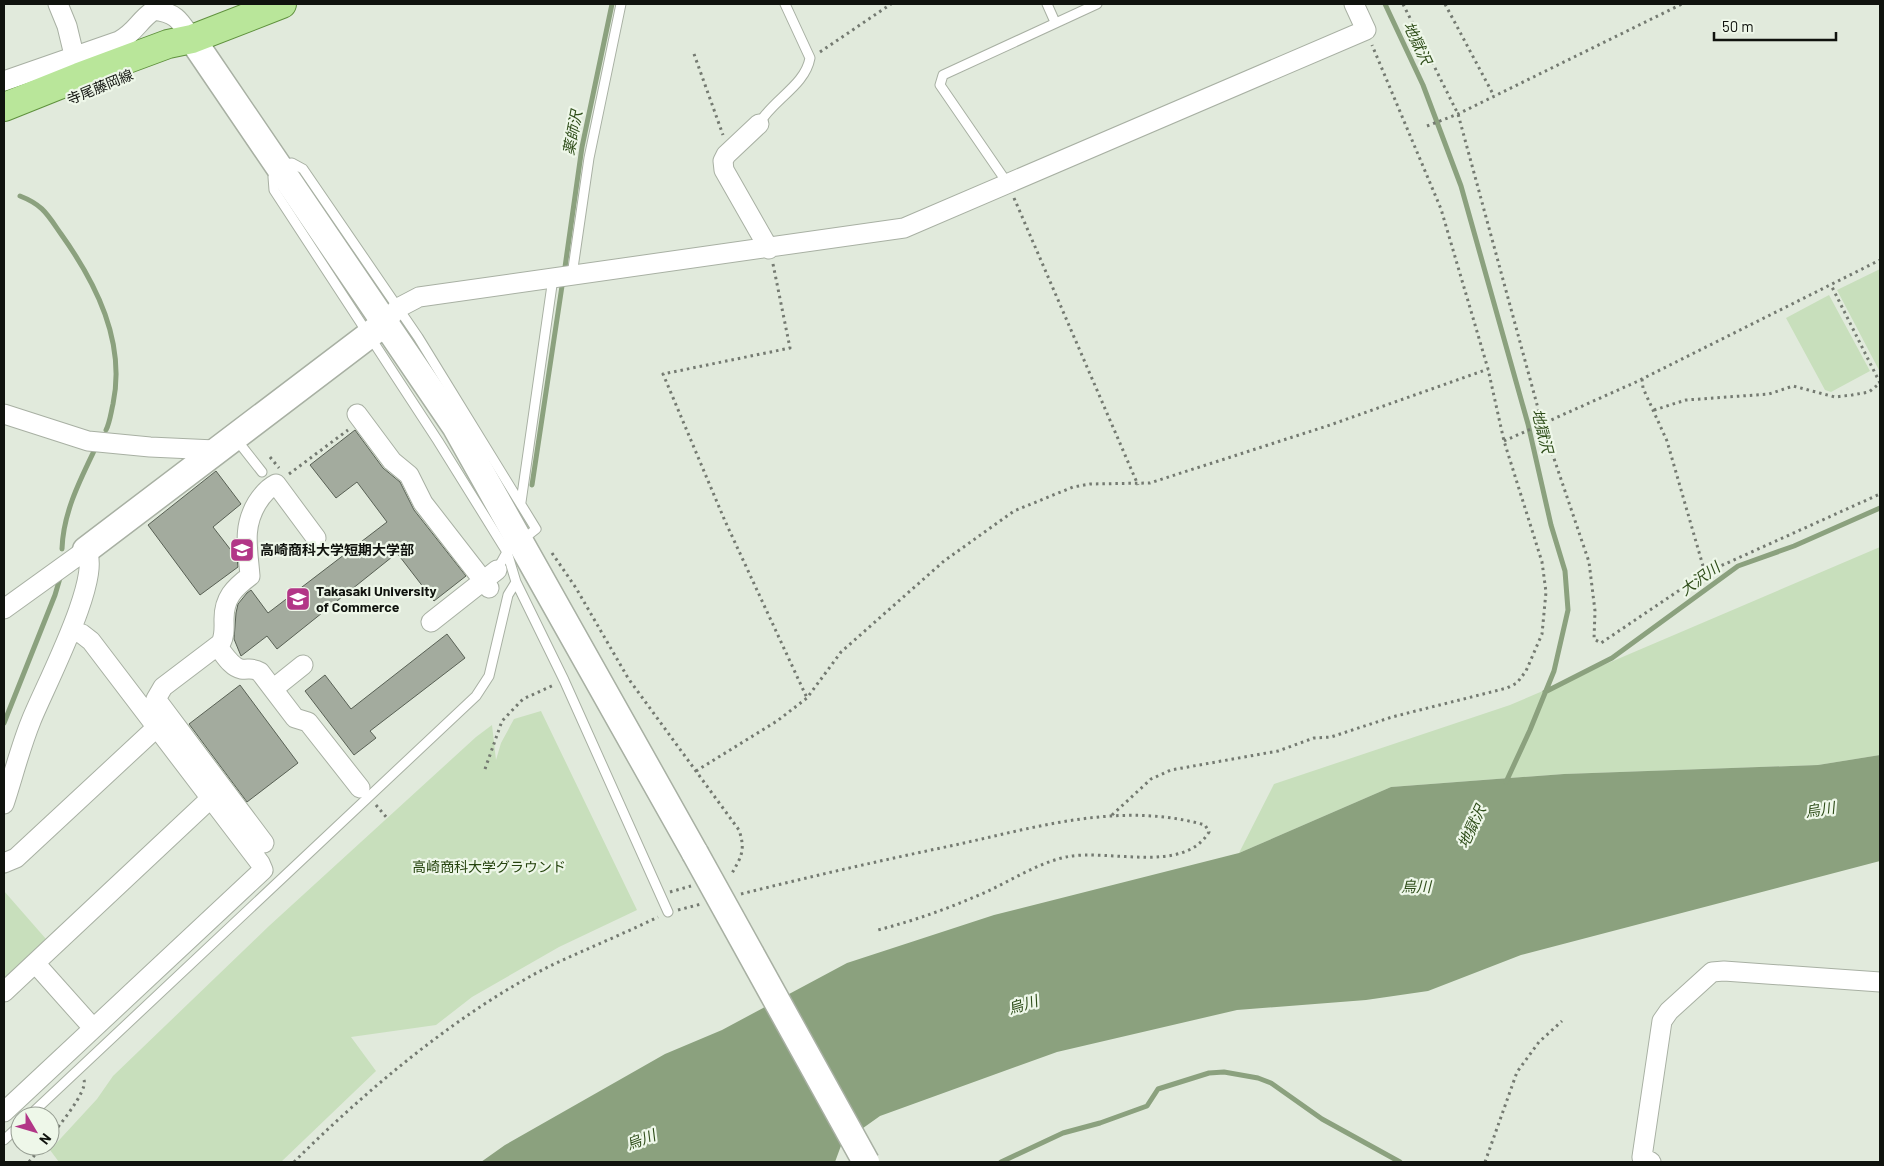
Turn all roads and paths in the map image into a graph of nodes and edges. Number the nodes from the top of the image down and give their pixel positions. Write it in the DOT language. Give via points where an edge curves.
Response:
graph roads {
  1 [pos="58,4"];
  2 [pos="282,4"];
  3 [pos="621,4"];
  4 [pos="785,4"];
  5 [pos="891,4"];
  6 [pos="1047,4"];
  7 [pos="1097,4"];
  8 [pos="1354,4"];
  9 [pos="1403,4"];
  10 [pos="1445,4"];
  11 [pos="1682,4"];
  12 [pos="252,9"];
  13 [pos="1055,22"];
  14 [pos="1366,30"];
  15 [pos="192,38"];
  16 [pos="694,54"];
  17 [pos="74,55"];
  18 [pos="810,58"];
  19 [pos="4,81"];
  20 [pos="1494,96"];
  21 [pos="4,106"];
  22 [pos="1458,114"];
  23 [pos="759,124"];
  24 [pos="4,126"];
  25 [pos="1427,126"];
  26 [pos="730,152"];
  27 [pos="1008,185"];
  28 [pos="769,249"];
  29 [pos="1880,260"];
  30 [pos="572,276"];
  31 [pos="553,278"];
  32 [pos="1830,285"];
  33 [pos="384,322"];
  34 [pos="1488,369"];
  35 [pos="1642,379"];
  36 [pos="1654,410"];
  37 [pos="4,414"];
  38 [pos="359,417"];
  39 [pos="1540,424"];
  40 [pos="1504,441"];
  41 [pos="224,443"];
  42 [pos="269,478"];
  43 [pos="1138,484"];
  44 [pos="1880,494"];
  45 [pos="521,502"];
  46 [pos="316,538"];
  47 [pos="521,541"];
  48 [pos="86,550"];
  49 [pos="1705,573"];
  50 [pos="490,579"];
  51 [pos="516,582"];
  52 [pos="4,609"];
  53 [pos="431,622"];
  54 [pos="71,630"];
  55 [pos="218,647"];
  56 [pos="304,666"];
  57 [pos="564,680"];
  58 [pos="273,689"];
  59 [pos="807,698"];
  60 [pos="156,728"];
  61 [pos="484,769"];
  62 [pos="696,771"];
  63 [pos="360,788"];
  64 [pos="211,798"];
  65 [pos="4,804"];
  66 [pos="1111,815"];
  67 [pos="264,843"];
  68 [pos="4,863"];
  69 [pos="722,878"];
  70 [pos="695,885"];
  71 [pos="660,894"];
  72 [pos="733,896"];
  73 [pos="705,903"];
  74 [pos="668,912"];
  75 [pos="878,930"];
  76 [pos="34,963"];
  77 [pos="1880,982"];
  78 [pos="4,992"];
  79 [pos="1562,1021"];
  80 [pos="93,1028"];
  81 [pos="81,1067"];
  82 [pos="40,1106"];
  83 [pos="4,1112"];
  84 [pos="60,1123"];
  85 [pos="294,1162"];
  86 [pos="866,1162"];
  87 [pos="1485,1162"];
  88 [pos="1651,1162"];
  1 -- 17 [label="street"];
  2 -- 12 [label="main road, 寺尾藤岡線"];
  3 -- 30 [label="lane" via="590,158"];
  4 -- 18 [label="lane"];
  5 -- 18 [label="path"];
  6 -- 13 [label="lane"];
  7 -- 13 [label="lane"];
  8 -- 14 [label="street"];
  9 -- 22 [label="path"];
  10 -- 20 [label="path"];
  11 -- 20 [label="path"];
  12 -- 15 [label="main road, 寺尾藤岡線"];
  13 -- 27 [label="lane" via="943,75 940,85"];
  14 -- 27 [label="street"];
  14 -- 34 [label="path" via="1441,209"];
  15 -- 17 [label="street" via="179,19 169,12 154,10 144,17 133,34"];
  15 -- 21 [label="main road, 寺尾藤岡線" via="168,44"];
  15 -- 24 [label="main road, 寺尾藤岡線" via="148,68"];
  15 -- 33 [label="street"];
  16 -- 26 [label="path"];
  17 -- 19 [label="street"];
  18 -- 23 [label="lane" via="801,78"];
  20 -- 22 [label="path"];
  22 -- 25 [label="path"];
  22 -- 39 [label="path"];
  23 -- 26 [label="street"];
  26 -- 28 [label="street" via="723,161 724,170"];
  27 -- 28 [label="street" via="904,228"];
  27 -- 43 [label="path"];
  28 -- 30 [label="street"];
  28 -- 59 [label="path" via="790,348 662,374"];
  29 -- 32 [label="path"];
  30 -- 31 [label="street"];
  31 -- 33 [label="street" via="419,297"];
  31 -- 45 [label="lane"];
  32 -- 35 [label="path"];
  32 -- 36 [label="path" via="1880,382 1869,392 1835,397 1793,386 1770,394 1686,400"];
  33 -- 41 [label="street"];
  33 -- 45 [label="lane" via="418,337"];
  33 -- 47 [label="street" via="455,426"];
  34 -- 40 [label="path"];
  34 -- 43 [label="path" via="1330,425 1150,483"];
  35 -- 36 [label="path"];
  35 -- 39 [label="path"];
  36 -- 49 [label="path" via="1667,441"];
  37 -- 41 [label="street" via="88,441 150,448"];
  38 -- 42 [label="path"];
  38 -- 50 [label="street" via="392,461 409,475 423,503"];
  39 -- 40 [label="path"];
  39 -- 49 [label="path" via="1589,562 1596,611 1594,639 1597,642 1601,643"];
  40 -- 66 [label="path" via="1542,562 1546,592 1542,634 1526,671 1517,683 1331,737 1171,770 1152,779"];
  41 -- 42 [label="lane"];
  41 -- 48 [label="street"];
  42 -- 46 [label="street"];
  42 -- 55 [label="street" via="249,522 246,543 250,576 233,590 227,600 224,636"];
  43 -- 59 [label="path" via="1073,487 1014,511 944,561 840,652"];
  44 -- 49 [label="path"];
  45 -- 47 [label="lane"];
  47 -- 50 [label="lane"];
  47 -- 51 [label="lane"];
  47 -- 62 [label="path" via="576,588 628,678"];
  47 -- 86 [label="street, bridge"];
  48 -- 52 [label="street"];
  48 -- 54 [label="street" via="90,556 90,570"];
  50 -- 53 [label="street"];
  51 -- 57 [label="lane"];
  51 -- 81 [label="lane" via="508,595 489,676 476,696"];
  54 -- 60 [label="street" via="91,641"];
  54 -- 65 [label="street" via="31,722"];
  55 -- 58 [label="street" via="238,669 253,668 260,672"];
  55 -- 67 [label="street" via="163,687 156,699"];
  56 -- 58 [label="street"];
  57 -- 61 [label="path" via="523,699 502,721"];
  57 -- 71 [label="lane"];
  58 -- 63 [label="street" via="295,718 308,722"];
  59 -- 62 [label="path" via="777,721"];
  60 -- 64 [label="street"];
  60 -- 68 [label="street" via="16,858"];
  62 -- 69 [label="path" via="739,830 744,845 731,875"];
  64 -- 76 [label="street"];
  64 -- 80 [label="street" via="263,870"];
  66 -- 72 [label="path" via="1043,825"];
  66 -- 75 [label="path" via="1179,819 1205,824 1209,832 1202,843 1189,852 1170,856 1098,854 1066,857 948,909"];
  70 -- 71 [label="path"];
  71 -- 74 [label="lane"];
  73 -- 74 [label="path"];
  74 -- 85 [label="path" via="551,966 506,992 418,1054 351,1109"];
  76 -- 78 [label="street"];
  76 -- 80 [label="street"];
  77 -- 88 [label="street" via="1712,972 1662,1021 1642,1156"];
  79 -- 87 [label="path" via="1539,1042 1517,1072"];
  80 -- 83 [label="street"];
  81 -- 82 [label="lane"];
  81 -- 84 [label="path" via="86,1084"];
}
